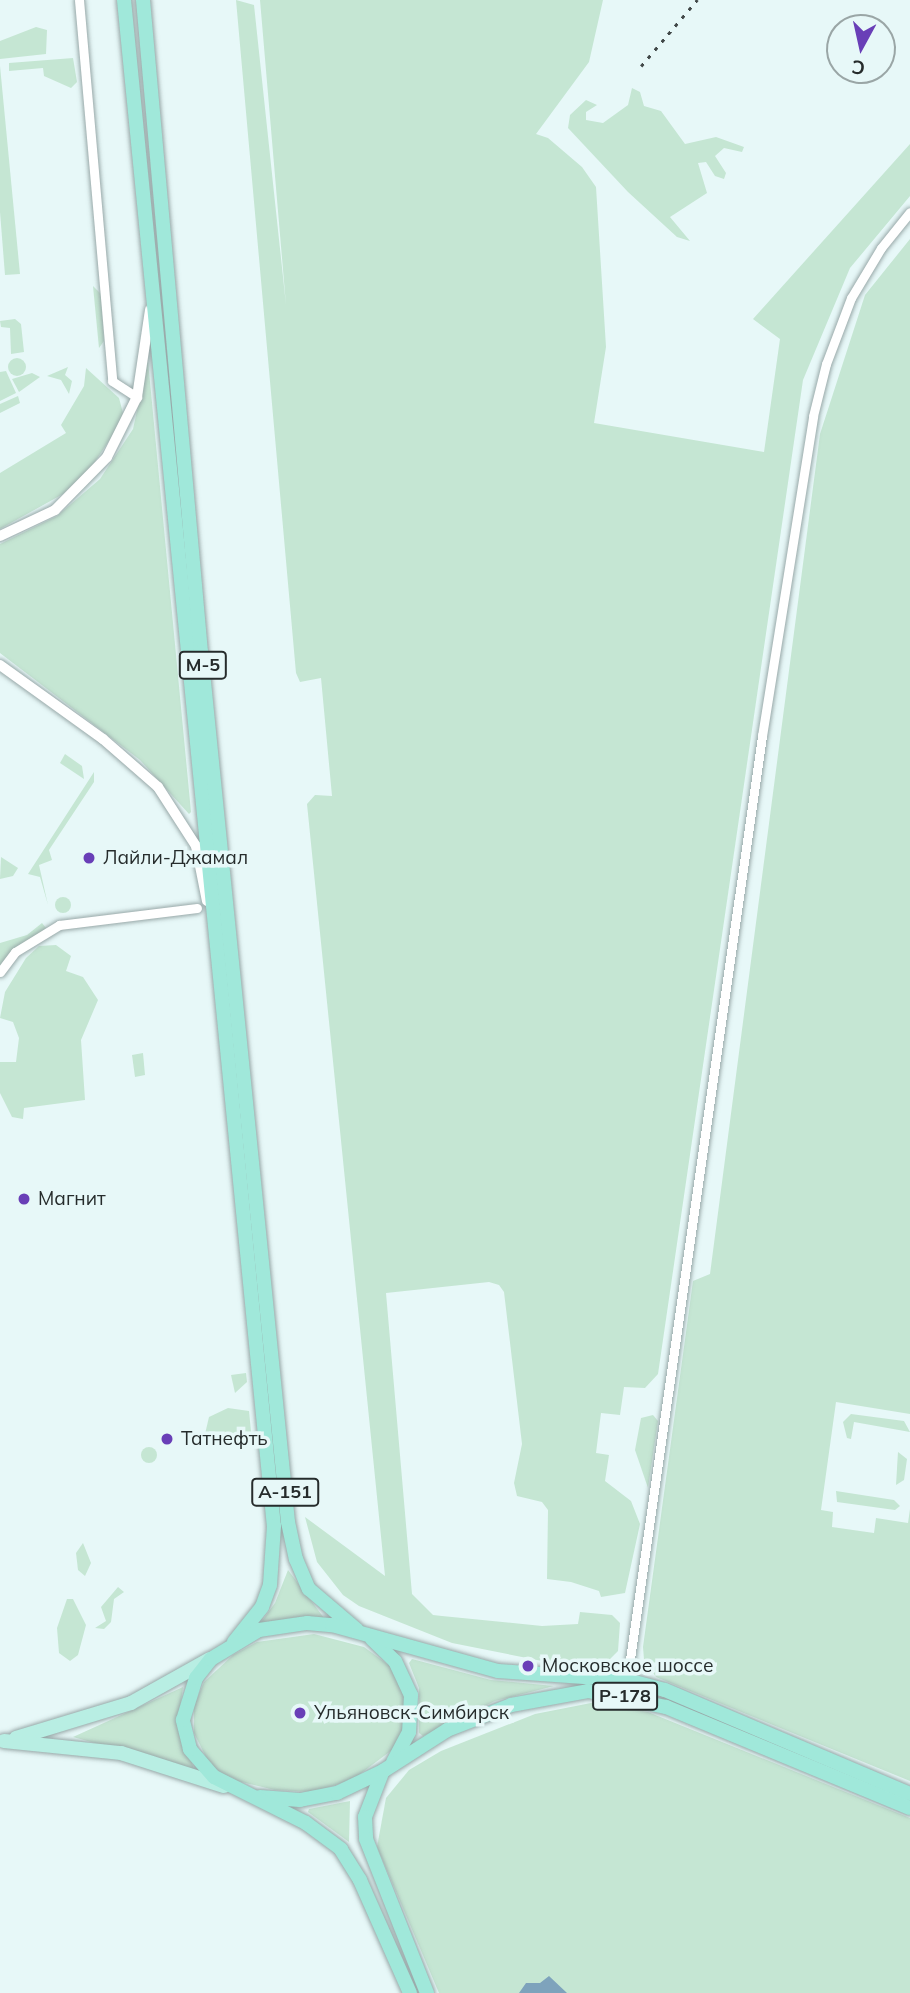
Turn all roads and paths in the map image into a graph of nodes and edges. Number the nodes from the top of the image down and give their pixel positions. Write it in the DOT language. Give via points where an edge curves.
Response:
graph roads {
  1 [pos="79,0"];
  2 [pos="124,0"];
  3 [pos="143,0"];
  4 [pos="910,212"];
  5 [pos="152,293"];
  6 [pos="136,397"];
  7 [pos="0,536"];
  8 [pos="0,665"];
  9 [pos="197,908"];
  10 [pos="0,972"];
  11 [pos="222,980"];
  12 [pos="251,1211"];
  13 [pos="269,1329"];
  14 [pos="269,1460"];
  15 [pos="361,1632"];
  16 [pos="234,1642"];
  17 [pos="211,1659"];
  18 [pos="627,1680"];
  19 [pos="2,1741"];
  20 [pos="386,1769"];
  21 [pos="237,1791"];
  22 [pos="910,1794"];
  23 [pos="910,1808"];
  24 [pos="410,1993"];
  25 [pos="427,1993"];
  1 -- 6 [label="street" via="112,381"];
  2 -- 5 [label="highway, М-5"];
  3 -- 12 [label="highway, М-5"];
  4 -- 18 [label="street" via="881,248 851,298 826,364 813,416 758,763"];
  5 -- 6 [label="street"];
  5 -- 11 [label="highway, М-5"];
  6 -- 7 [label="street" via="121,435 91,478 55,510"];
  8 -- 11 [label="street" via="103,738 172,804 196,846"];
  9 -- 10 [label="street" via="59,925 15,952"];
  11 -- 12 [label="highway, М-5"];
  12 -- 13 [label="highway, М-5"];
  12 -- 14 [label="highway, М-5"];
  13 -- 15 [label="highway, А-151" via="296,1559 317,1598"];
  14 -- 16 [label="highway, А-151" via="274,1565 262,1607"];
  15 -- 16 [label="highway, Р-178" via="285,1624"];
  15 -- 18 [label="highway, Р-178" via="498,1671"];
  15 -- 20 [label="highway, А-151" via="395,1661 411,1695 409,1732"];
  16 -- 17 [label="highway, Р-178"];
  17 -- 19 [label="main road" via="131,1703"];
  17 -- 21 [label="highway" via="188,1693 185,1733 200,1764"];
  18 -- 22 [label="highway, Р-178" via="665,1690"];
  19 -- 21 [label="main road" via="121,1753"];
  20 -- 21 [label="highway, Р-178" via="358,1786 316,1798 282,1800"];
  20 -- 23 [label="highway, Р-178" via="447,1730 511,1705 588,1691 666,1707"];
  20 -- 25 [label="highway, А-151" via="368,1805 366,1839"];
  21 -- 24 [label="highway" via="306,1823 341,1849 360,1880"];
}
